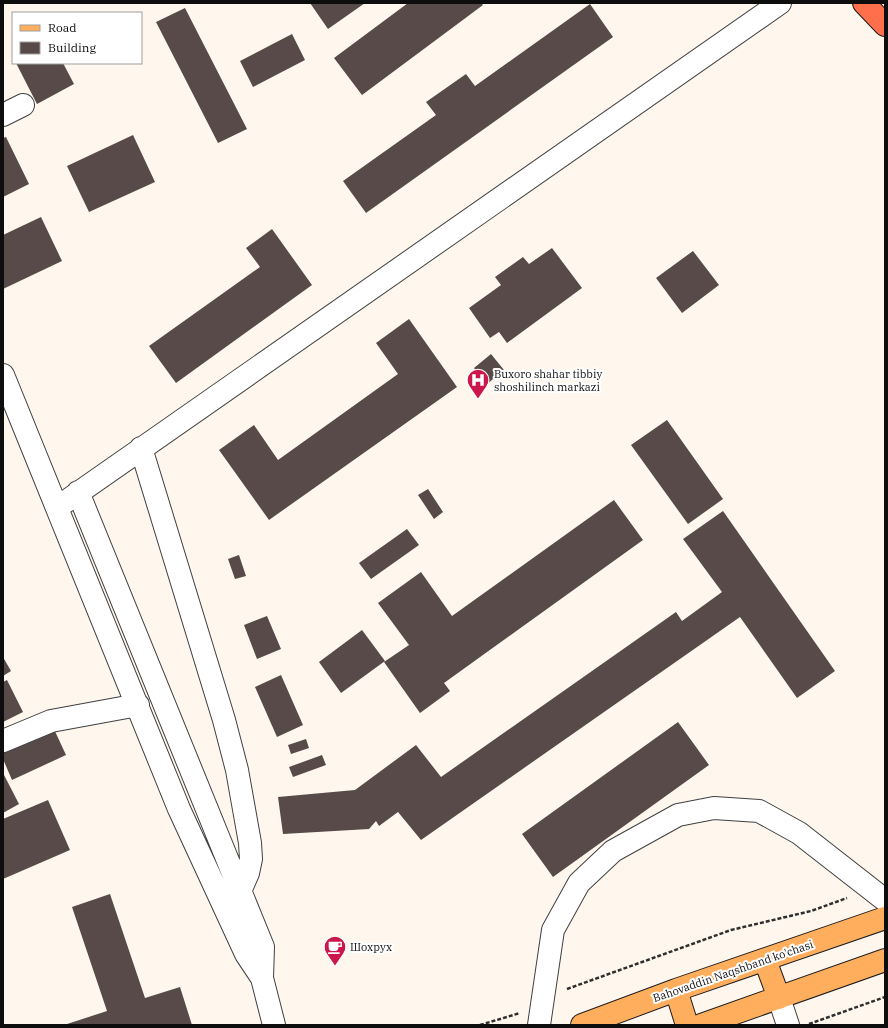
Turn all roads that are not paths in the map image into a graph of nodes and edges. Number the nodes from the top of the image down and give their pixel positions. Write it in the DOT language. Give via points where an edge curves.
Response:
graph roads {
  1 [pos="780,3"];
  2 [pos="864,3"];
  3 [pos="885,25"];
  4 [pos="23,105"];
  5 [pos="3,115"];
  6 [pos="3,375"];
  7 [pos="141,448"];
  8 [pos="78,492"];
  9 [pos="58,507"];
  10 [pos="138,705"];
  11 [pos="3,741"];
  12 [pos="241,889"];
  13 [pos="878,895"];
  14 [pos="885,918"];
  15 [pos="765,960"];
  16 [pos="885,960"];
  17 [pos="262,978"];
  18 [pos="676,990"];
  19 [pos="779,998"];
  20 [pos="540,1016"];
  21 [pos="274,1025"];
  22 [pos="582,1025"];
  23 [pos="687,1025"];
  24 [pos="701,1025"];
  25 [pos="788,1025"];
  1 -- 7 [label="street"];
  2 -- 3 [label="highway"];
  4 -- 5 [label="street"];
  6 -- 9 [label="street"];
  7 -- 8 [label="street"];
  7 -- 12 [label="street" via="237,770 251,848 248,873"];
  8 -- 9 [label="street"];
  8 -- 12 [label="street"];
  9 -- 10 [label="street"];
  10 -- 11 [label="street" via="51,721"];
  10 -- 17 [label="street" via="179,809 246,954"];
  12 -- 17 [label="street" via="264,947"];
  13 -- 20 [label="street" via="799,833 759,811 714,808 678,815 613,851 579,883 553,930"];
  14 -- 15 [label="main road, Bahovaddin Naqshband ko'chasi"];
  15 -- 18 [label="main road, Bahovaddin Naqshband ko'chasi"];
  15 -- 19 [label="main road"];
  16 -- 19 [label="main road"];
  17 -- 21 [label="street"];
  18 -- 22 [label="main road, Bahovaddin Naqshband ko'chasi"];
  18 -- 23 [label="main road"];
  19 -- 24 [label="main road"];
  19 -- 25 [label="street"];
}
